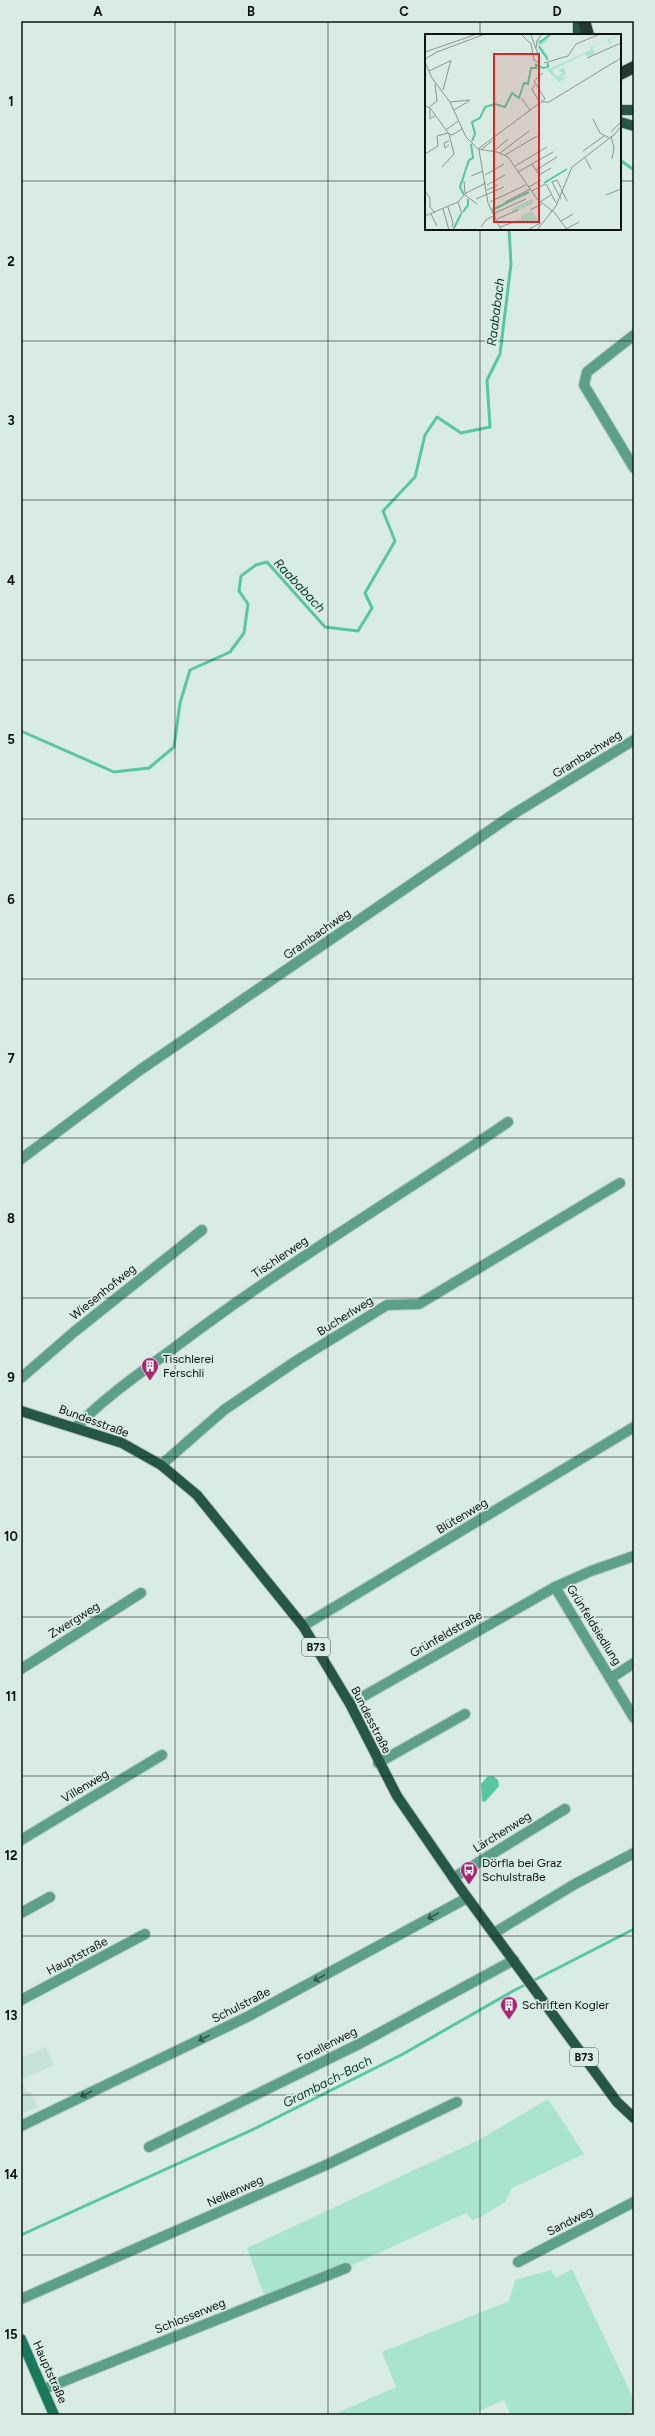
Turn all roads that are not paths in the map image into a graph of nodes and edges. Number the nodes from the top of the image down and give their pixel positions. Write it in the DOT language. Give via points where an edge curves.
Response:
graph roads {
  1 [pos="578,21"];
  2 [pos="584,21"];
  3 [pos="578,34"];
  4 [pos="588,34"];
  5 [pos="634,67"];
  6 [pos="621,74"];
  7 [pos="621,110"];
  8 [pos="634,110"];
  9 [pos="621,122"];
  10 [pos="634,126"];
  11 [pos="634,335"];
  12 [pos="634,468"];
  13 [pos="634,740"];
  14 [pos="508,1122"];
  15 [pos="21,1159"];
  16 [pos="620,1183"];
  17 [pos="202,1230"];
  18 [pos="21,1378"];
  19 [pos="21,1411"];
  20 [pos="76,1427"];
  21 [pos="634,1427"];
  22 [pos="161,1465"];
  23 [pos="634,1556"];
  24 [pos="555,1587"];
  25 [pos="140,1593"];
  26 [pos="303,1626"];
  27 [pos="634,1663"];
  28 [pos="21,1669"];
  29 [pos="611,1678"];
  30 [pos="350,1704"];
  31 [pos="465,1714"];
  32 [pos="634,1718"];
  33 [pos="162,1755"];
  34 [pos="378,1764"];
  35 [pos="565,1809"];
  36 [pos="21,1840"];
  37 [pos="634,1853"];
  38 [pos="454,1878"];
  39 [pos="50,1897"];
  40 [pos="467,1898"];
  41 [pos="21,1913"];
  42 [pos="494,1933"];
  43 [pos="146,1934"];
  44 [pos="514,1960"];
  45 [pos="21,2000"];
  46 [pos="457,2102"];
  47 [pos="634,2118"];
  48 [pos="21,2126"];
  49 [pos="149,2147"];
  50 [pos="634,2202"];
  51 [pos="518,2262"];
  52 [pos="346,2268"];
  53 [pos="21,2299"];
  54 [pos="21,2339"];
  55 [pos="44,2389"];
  56 [pos="54,2415"];
  1 -- 3 [label="main road"];
  2 -- 4 [label="highway"];
  5 -- 6 [label="highway"];
  7 -- 8 [label="main road"];
  9 -- 10 [label="main road"];
  11 -- 12 [label="street" via="587,372 584,385"];
  13 -- 15 [label="street, Grambachweg" via="515,813 140,1070"];
  14 -- 20 [label="street, Tischlerweg" via="217,1316 147,1368"];
  16 -- 22 [label="street, Bucherlweg" via="418,1304 387,1305 296,1361 224,1410"];
  17 -- 18 [label="street, Wiesenhofweg" via="74,1332"];
  19 -- 20 [label="main road, Bundesstraße / B73"];
  20 -- 22 [label="main road, Bundesstraße / B73" via="122,1443"];
  21 -- 26 [label="street, Blütenweg"];
  22 -- 26 [label="main road, Bundesstraße / B73" via="197,1495"];
  23 -- 24 [label="street, Grünfeldstraße"];
  24 -- 29 [label="street, Grünfeldsiedlung"];
  24 -- 30 [label="street, Grünfeldstraße"];
  25 -- 28 [label="street, Zwergweg"];
  26 -- 30 [label="main road, Bundesstraße / B73"];
  27 -- 29 [label="street, Grünfeldsiedlung"];
  29 -- 32 [label="street, Grünfeldsiedlung"];
  30 -- 34 [label="main road, Bundesstraße / B73"];
  31 -- 34 [label="street"];
  33 -- 36 [label="street, Villenweg"];
  34 -- 38 [label="main road, Bundesstraße / B73"];
  35 -- 38 [label="street, Lärchenweg"];
  37 -- 42 [label="street" via="575,1884"];
  38 -- 40 [label="main road, Bundesstraße / B73"];
  39 -- 41 [label="street"];
  40 -- 42 [label="main road, Bundesstraße / B73"];
  40 -- 48 [label="street, Schulstraße, one-way" via="249,2016"];
  42 -- 44 [label="main road, Bundesstraße / B73"];
  43 -- 45 [label="street, Hauptstraße"];
  44 -- 47 [label="main road, Bundesstraße / B73" via="617,2102"];
  44 -- 49 [label="street, Forellenweg" via="348,2049"];
  46 -- 53 [label="street, Nelkenweg" via="326,2165"];
  50 -- 51 [label="street, Sandweg"];
  52 -- 55 [label="street, Schlosserweg"];
  54 -- 55 [label="main road, Hauptstraße"];
  55 -- 56 [label="main road, Hauptstraße"];
}
